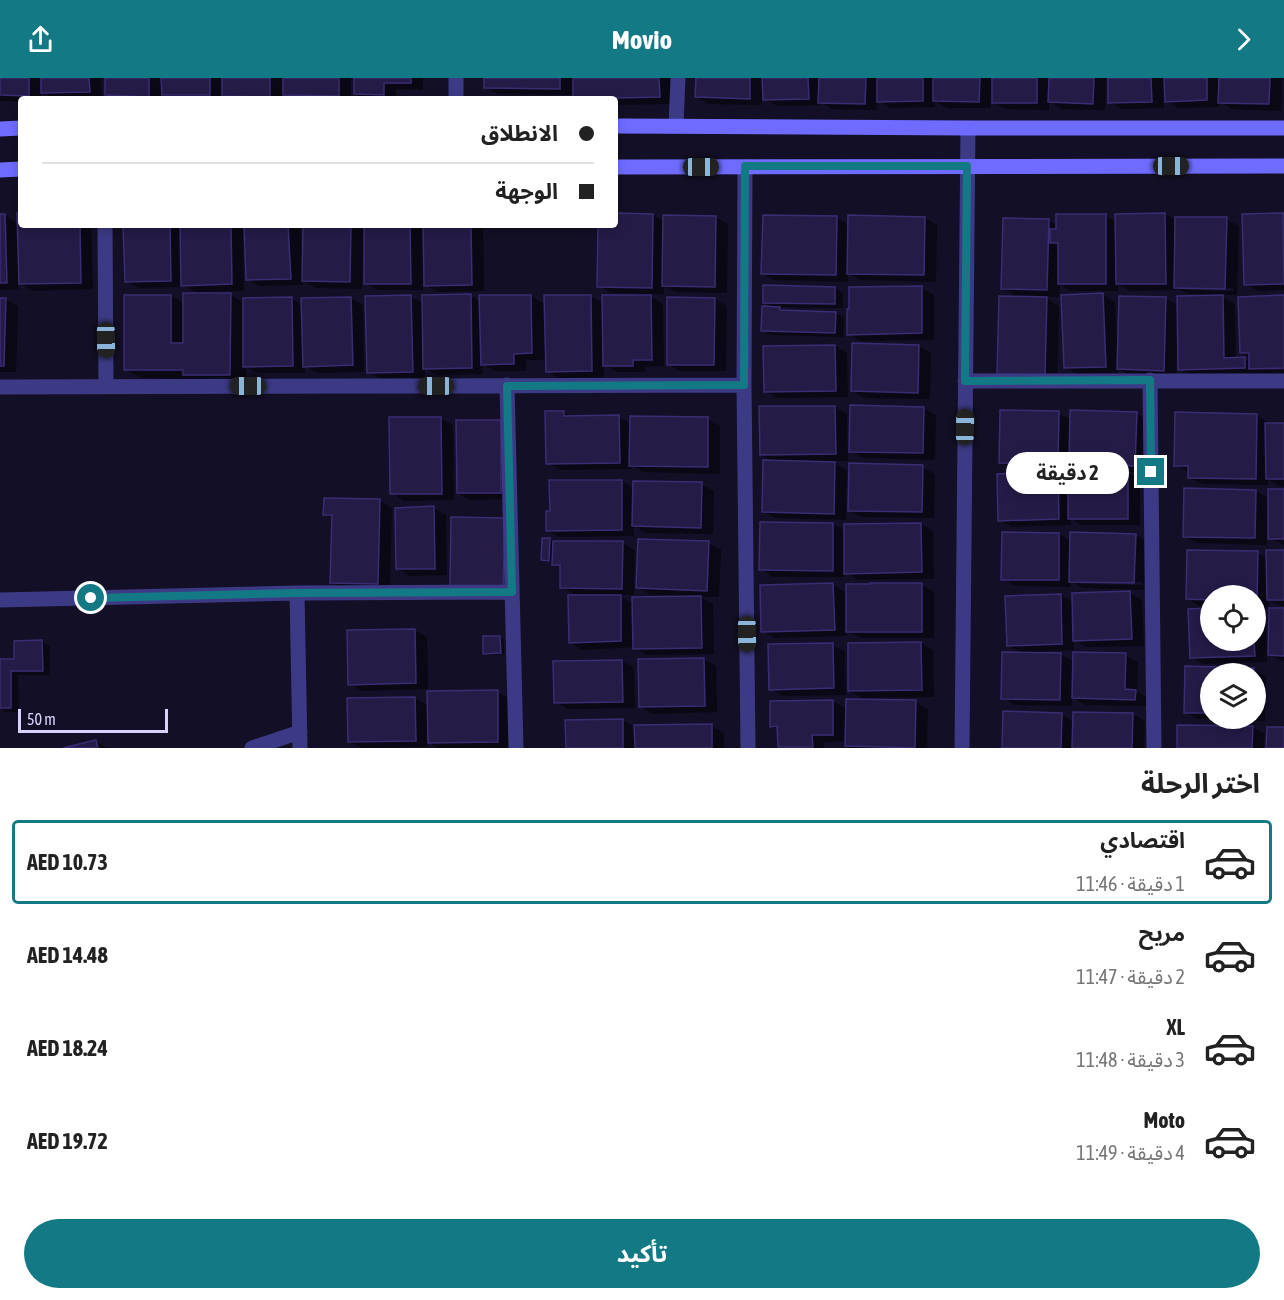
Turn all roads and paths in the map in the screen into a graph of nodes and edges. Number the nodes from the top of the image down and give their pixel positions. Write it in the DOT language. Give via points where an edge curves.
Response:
graph roads {
  1 [pos="456,78"];
  2 [pos="678,78"];
  3 [pos="456,96"];
  4 [pos="618,126"];
  5 [pos="676,126"];
  6 [pos="18,128"];
  7 [pos="968,128"];
  8 [pos="1284,128"];
  9 [pos="0,129"];
  10 [pos="745,166"];
  11 [pos="967,166"];
  12 [pos="1284,166"];
  13 [pos="618,167"];
  14 [pos="0,170"];
  15 [pos="18,170"];
  16 [pos="105,228"];
  17 [pos="1150,380"];
  18 [pos="965,381"];
  19 [pos="1284,381"];
  20 [pos="744,385"];
  21 [pos="106,386"];
  22 [pos="507,386"];
  23 [pos="0,387"];
  24 [pos="512,592"];
  25 [pos="297,593"];
  26 [pos="0,600"];
  27 [pos="300,732"];
  28 [pos="252,748"];
  29 [pos="300,748"];
  30 [pos="516,748"];
  31 [pos="748,748"];
  32 [pos="962,748"];
  33 [pos="1154,748"];
  1 -- 3 [label="street"];
  2 -- 5 [label="street"];
  4 -- 5 [label="street"];
  5 -- 7 [label="street"];
  6 -- 9 [label="street"];
  7 -- 8 [label="street"];
  7 -- 11 [label="street"];
  10 -- 11 [label="street"];
  10 -- 13 [label="street"];
  10 -- 20 [label="street"];
  11 -- 12 [label="street"];
  11 -- 18 [label="street"];
  14 -- 15 [label="street"];
  16 -- 21 [label="street"];
  17 -- 18 [label="street"];
  17 -- 19 [label="street"];
  17 -- 33 [label="street"];
  18 -- 32 [label="street"];
  20 -- 22 [label="street"];
  20 -- 31 [label="street"];
  21 -- 22 [label="street"];
  21 -- 23 [label="street"];
  22 -- 24 [label="street"];
  24 -- 25 [label="street"];
  24 -- 30 [label="street"];
  25 -- 26 [label="street"];
  25 -- 27 [label="street"];
  27 -- 28 [label="street"];
  27 -- 29 [label="street"];
}
